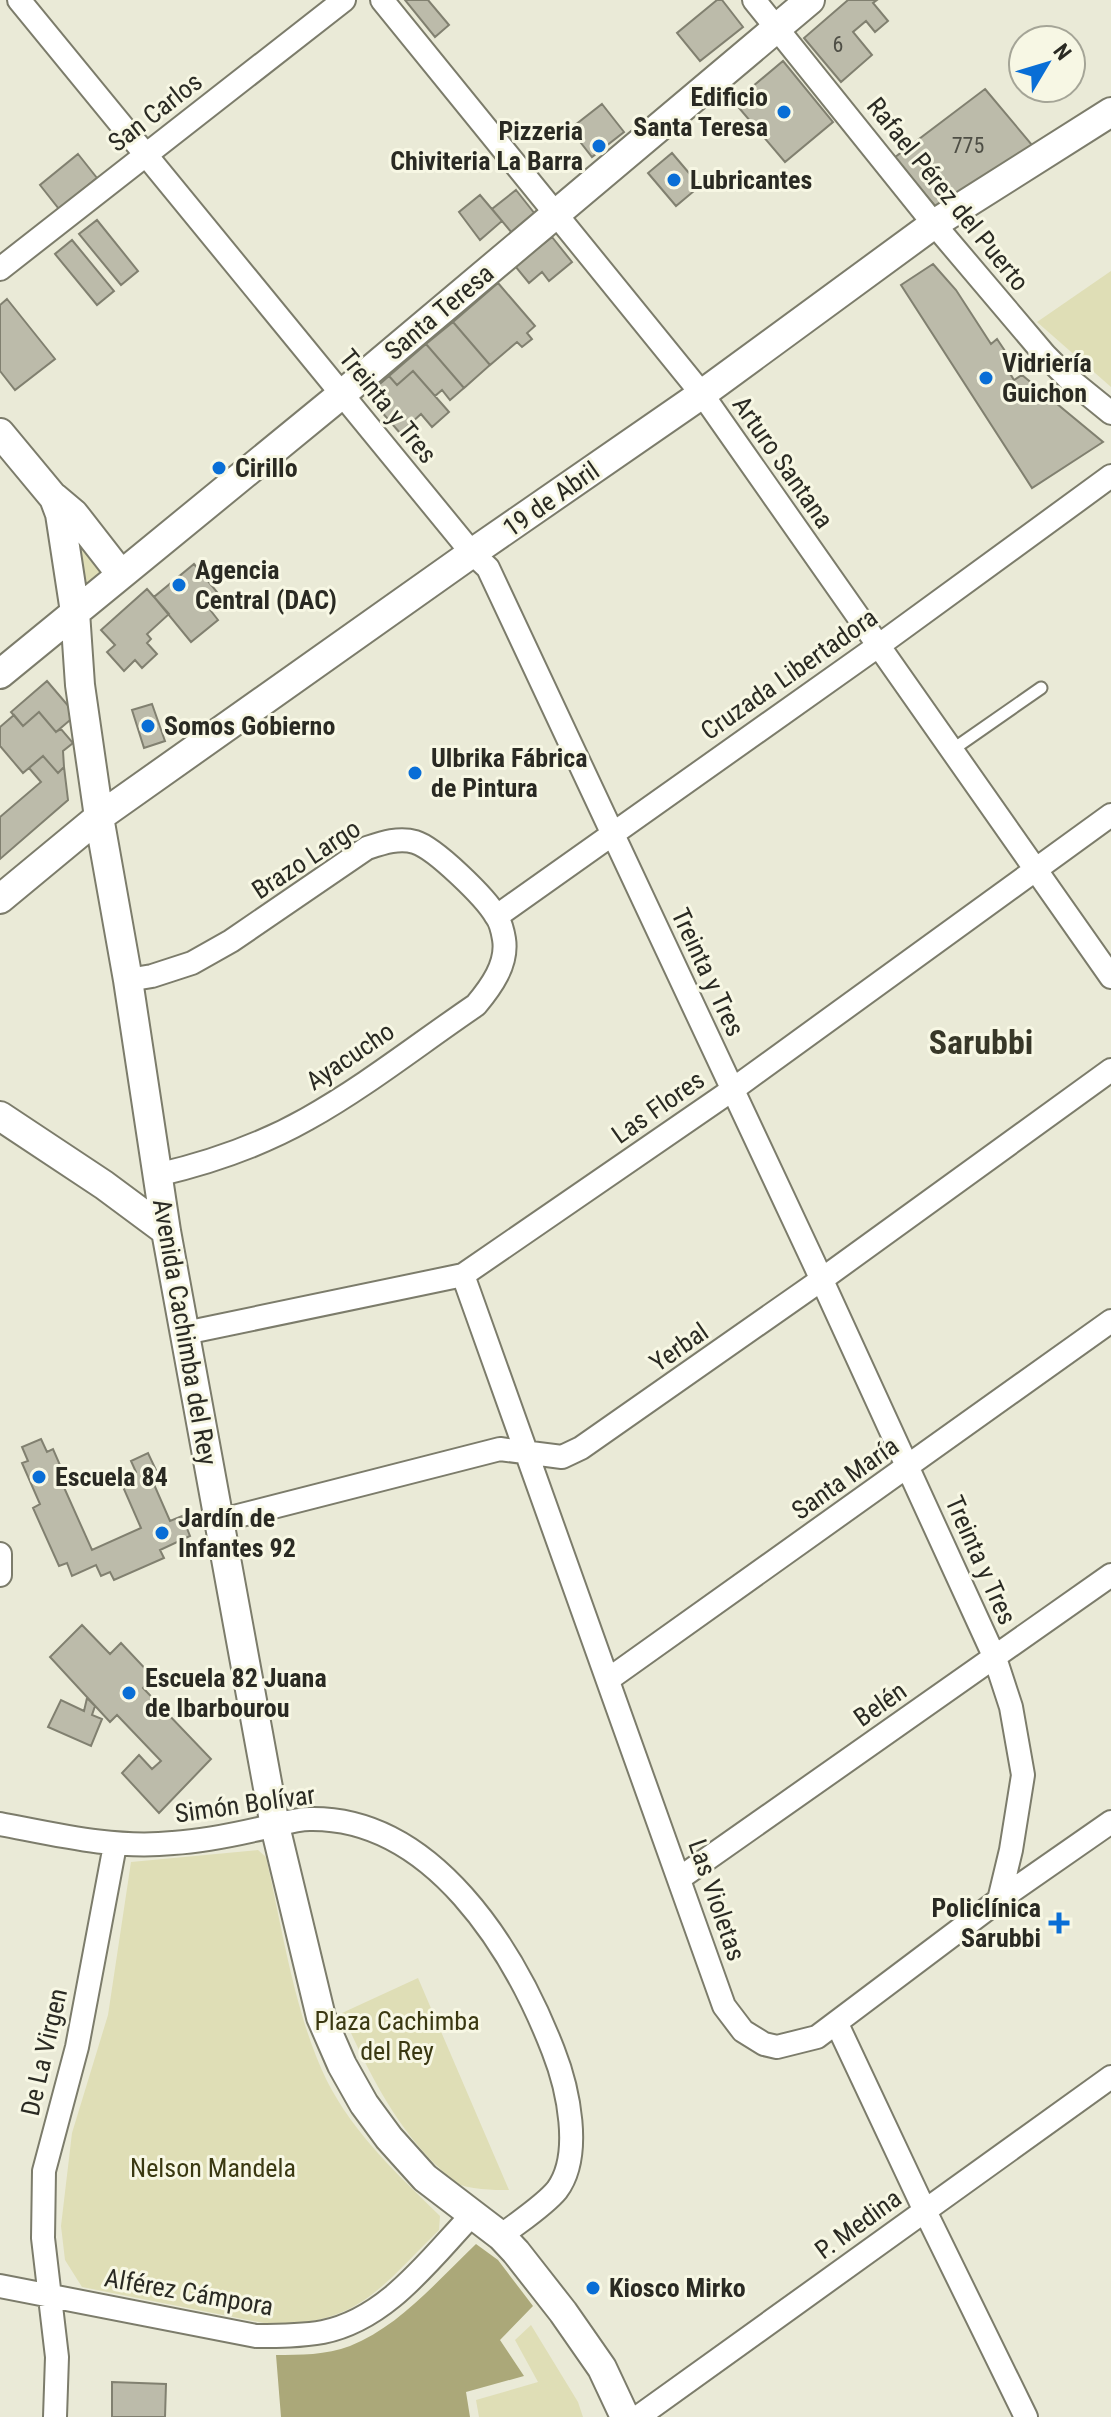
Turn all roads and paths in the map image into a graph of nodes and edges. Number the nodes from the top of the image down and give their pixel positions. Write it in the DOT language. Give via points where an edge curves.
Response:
graph roads {
  1 [pos="19,0"];
  2 [pos="344,0"];
  3 [pos="382,0"];
  4 [pos="754,0"];
  5 [pos="810,0"];
  6 [pos="777,27"];
  7 [pos="1111,112"];
  8 [pos="146,154"];
  9 [pos="555,214"];
  10 [pos="934,224"];
  11 [pos="0,269"];
  12 [pos="342,394"];
  13 [pos="702,394"];
  14 [pos="1111,413"];
  15 [pos="0,433"];
  16 [pos="1111,476"];
  17 [pos="48,491"];
  18 [pos="472,553"];
  19 [pos="120,573"];
  20 [pos="70,615"];
  21 [pos="878,646"];
  22 [pos="8,667"];
  23 [pos="80,685"];
  24 [pos="1041,688"];
  25 [pos="952,750"];
  26 [pos="1111,815"];
  27 [pos="99,817"];
  28 [pos="612,834"];
  29 [pos="1037,868"];
  30 [pos="0,899"];
  31 [pos="497,916"];
  32 [pos="1111,977"];
  33 [pos="128,980"];
  34 [pos="1111,1070"];
  35 [pos="732,1090"];
  36 [pos="0,1116"];
  37 [pos="156,1165"];
  38 [pos="104,1185"];
  39 [pos="166,1231"];
  40 [pos="463,1275"];
  41 [pos="821,1280"];
  42 [pos="1111,1321"];
  43 [pos="185,1333"];
  44 [pos="528,1452"];
  45 [pos="909,1467"];
  46 [pos="218,1521"];
  47 [pos="0,1554"];
  48 [pos="0,1575"];
  49 [pos="1111,1575"];
  50 [pos="995,1658"];
  51 [pos="609,1679"];
  52 [pos="1111,1822"];
  53 [pos="0,1824"];
  54 [pos="275,1826"];
  55 [pos="115,1845"];
  56 [pos="680,1878"];
  57 [pos="999,1900"];
  58 [pos="837,2024"];
  59 [pos="1111,2077"];
  60 [pos="925,2211"];
  61 [pos="471,2216"];
  62 [pos="501,2236"];
  63 [pos="0,2286"];
  64 [pos="50,2296"];
  65 [pos="55,2417"];
  66 [pos="625,2417"];
  67 [pos="638,2417"];
  68 [pos="1026,2417"];
  1 -- 8 [label="street, Treinta y Tres"];
  2 -- 8 [label="street, San Carlos"];
  3 -- 9 [label="street, Arturo Santana"];
  4 -- 6 [label="street, Rafael Pérez del Puerto"];
  5 -- 6 [label="street, Santa Teresa"];
  6 -- 9 [label="street, Santa Teresa"];
  6 -- 10 [label="street, Rafael Pérez del Puerto"];
  7 -- 10 [label="street, 19 de Abril"];
  8 -- 11 [label="street, San Carlos"];
  8 -- 12 [label="street, Treinta y Tres"];
  9 -- 12 [label="street, Santa Teresa"];
  9 -- 13 [label="street, Arturo Santana"];
  10 -- 13 [label="street, 19 de Abril"];
  10 -- 14 [label="street, Rafael Pérez del Puerto" via="1045,355"];
  12 -- 18 [label="street, Treinta y Tres"];
  12 -- 19 [label="street, Santa Teresa"];
  13 -- 18 [label="street, 19 de Abril"];
  13 -- 21 [label="street, Arturo Santana"];
  15 -- 17 [label="street"];
  16 -- 21 [label="street, Cruzada Libertadora"];
  17 -- 19 [label="street" via="74,514"];
  17 -- 20 [label="street, Avenida Cachimba del Rey"];
  18 -- 27 [label="street, 19 de Abril"];
  18 -- 28 [label="street, Treinta y Tres" via="488,568"];
  19 -- 20 [label="street, Santa Teresa"];
  20 -- 22 [label="street, Santa Teresa"];
  20 -- 23 [label="street, Avenida Cachimba del Rey"];
  21 -- 25 [label="street, Arturo Santana"];
  21 -- 28 [label="street, Cruzada Libertadora"];
  22 -- 23 [label="street" via="33,656 49,656 68,667"];
  23 -- 27 [label="street, Avenida Cachimba del Rey"];
  24 -- 25 [label="lane"];
  25 -- 29 [label="street, Arturo Santana"];
  26 -- 29 [label="street, Las Flores"];
  27 -- 30 [label="street, 19 de Abril"];
  27 -- 33 [label="street, Avenida Cachimba del Rey"];
  28 -- 31 [label="street, Cruzada Libertadora"];
  28 -- 35 [label="street, Treinta y Tres"];
  29 -- 32 [label="street, Arturo Santana"];
  29 -- 35 [label="street, Las Flores"];
  31 -- 33 [label="street, Brazo Largo" via="440,855 414,841 387,841 367,848 192,963"];
  31 -- 37 [label="street, Ayacucho" via="504,941 501,964 476,1005 308,1118 263,1141 184,1169"];
  33 -- 37 [label="street, Avenida Cachimba del Rey"];
  34 -- 41 [label="street, Yerbal"];
  35 -- 40 [label="street, Las Flores"];
  35 -- 41 [label="street, Treinta y Tres"];
  36 -- 38 [label="street"];
  37 -- 38 [label="street"];
  37 -- 39 [label="street, Avenida Cachimba del Rey"];
  38 -- 39 [label="street"];
  39 -- 43 [label="street, Avenida Cachimba del Rey"];
  40 -- 43 [label="street, Las Flores"];
  40 -- 44 [label="street, Las Violetas"];
  41 -- 44 [label="street, Yerbal" via="581,1448 562,1457"];
  41 -- 45 [label="street, Treinta y Tres"];
  42 -- 45 [label="street, Santa María"];
  43 -- 46 [label="street, Avenida Cachimba del Rey"];
  44 -- 46 [label="street, Yerbal" via="500,1449"];
  44 -- 51 [label="street, Las Violetas"];
  45 -- 50 [label="street, Treinta y Tres"];
  45 -- 51 [label="street, Santa María"];
  46 -- 54 [label="street, Avenida Cachimba del Rey"];
  47 -- 48 [label="street"];
  49 -- 50 [label="street, Belén"];
  50 -- 56 [label="street, Belén"];
  50 -- 57 [label="street, Treinta y Tres" via="1011,1707 1023,1775"];
  51 -- 56 [label="street, Las Violetas"];
  52 -- 57 [label="street"];
  53 -- 55 [label="street, Simón Bolívar"];
  54 -- 55 [label="street, Simón Bolívar" via="172,1844"];
  54 -- 61 [label="street, Avenida Cachimba del Rey" via="311,1982 342,2065 389,2138 425,2178"];
  54 -- 62 [label="street, Simón Bolívar" via="308,1819 346,1822 407,1847 471,1905 530,1994 558,2064 571,2160 557,2190"];
  55 -- 64 [label="street, De La Virgen" via="77,2047 44,2171 43,2238"];
  56 -- 58 [label="street, Las Violetas" via="724,2006 743,2031 777,2047 817,2037"];
  57 -- 58 [label="street"];
  58 -- 60 [label="street"];
  59 -- 60 [label="street, P. Medina"];
  60 -- 67 [label="street, P. Medina"];
  60 -- 68 [label="street"];
  61 -- 62 [label="street, Avenida Cachimba del Rey"];
  61 -- 64 [label="street, Alférez Cámpora" via="384,2303 326,2331 256,2336"];
  62 -- 66 [label="street, Avenida Cachimba del Rey" via="602,2368"];
  63 -- 64 [label="street, Alférez Cámpora"];
  64 -- 65 [label="street, De La Virgen" via="57,2357"];
}
